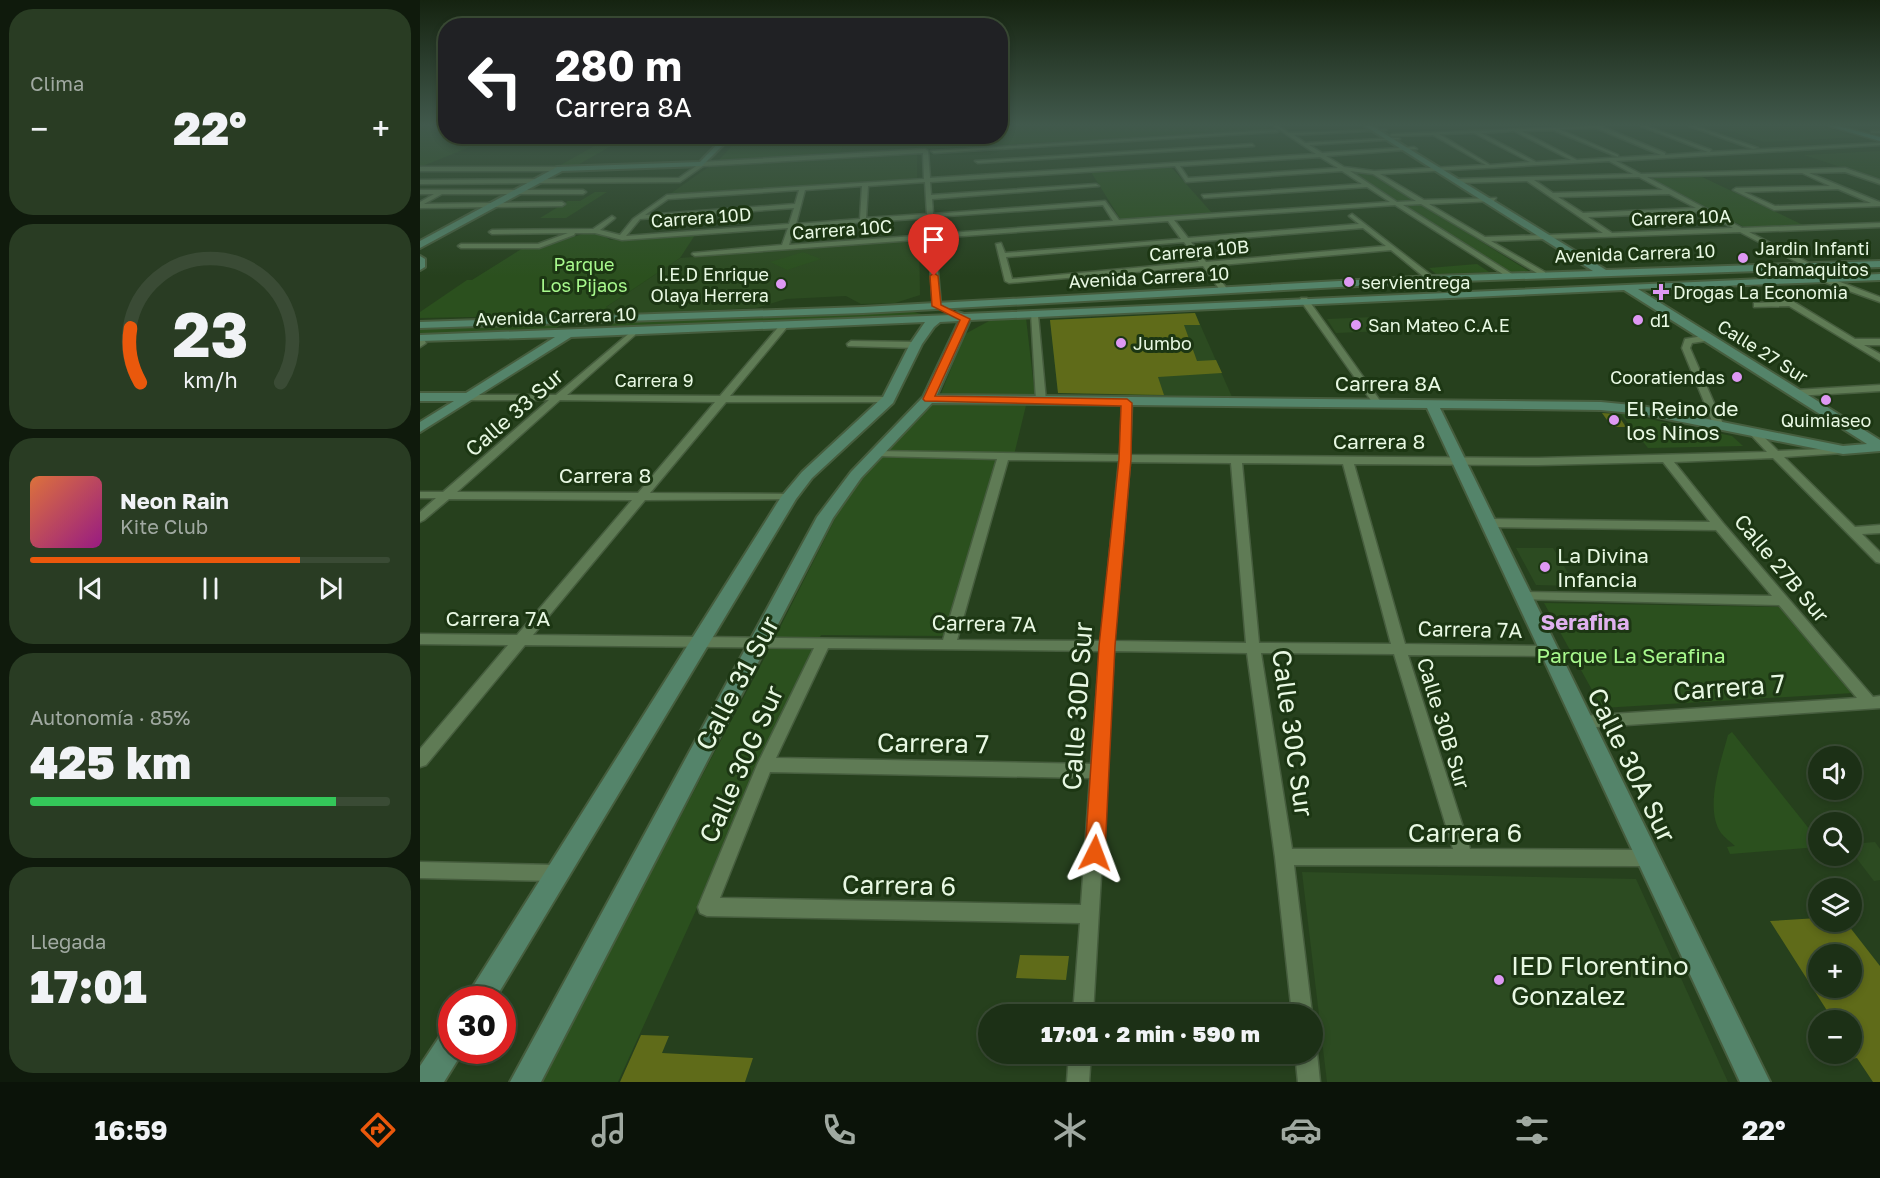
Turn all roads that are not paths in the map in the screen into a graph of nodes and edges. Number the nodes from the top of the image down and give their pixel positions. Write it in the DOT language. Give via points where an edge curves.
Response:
graph roads {
  1 [pos="475,176"];
  2 [pos="546,176"];
  3 [pos="609,176"];
  4 [pos="685,176"];
  5 [pos="927,176"];
  6 [pos="982,176"];
  7 [pos="1089,176"];
  8 [pos="1184,176"];
  9 [pos="1236,176"];
  10 [pos="1355,176"];
  11 [pos="1380,176"];
  12 [pos="1453,176"];
  13 [pos="1622,176"];
  14 [pos="1641,176"];
  15 [pos="1814,176"];
  16 [pos="1864,176"];
  17 [pos="1528,179"];
  18 [pos="603,180"];
  19 [pos="927,180"];
  20 [pos="465,181"];
  21 [pos="538,181"];
  22 [pos="1461,181"];
  23 [pos="420,182"];
  24 [pos="1880,182"];
  25 [pos="865,184"];
  26 [pos="1368,185"];
  27 [pos="1840,187"];
  28 [pos="803,188"];
  29 [pos="420,192"];
  30 [pos="442,192"];
  31 [pos="517,192"];
  32 [pos="583,192"];
  33 [pos="1670,192"];
  34 [pos="1552,195"];
  35 [pos="575,196"];
  36 [pos="928,197"];
  37 [pos="1490,199"];
  38 [pos="1396,202"];
  39 [pos="1421,202"];
  40 [pos="562,204"];
  41 [pos="1880,204"];
  42 [pos="420,205"];
  43 [pos="492,206"];
  44 [pos="797,206"];
  45 [pos="1703,210"];
  46 [pos="1222,214"];
  47 [pos="930,215"];
  48 [pos="1582,215"];
  49 [pos="1352,216"];
  50 [pos="639,217"];
  51 [pos="620,218"];
  52 [pos="1169,218"];
  53 [pos="863,221"];
  54 [pos="1117,222"];
  55 [pos="1880,225"];
  56 [pos="790,226"];
  57 [pos="1364,226"];
  58 [pos="1740,230"];
  59 [pos="591,231"];
  60 [pos="492,232"];
  61 [pos="706,232"];
  62 [pos="1611,235"];
  63 [pos="930,237"];
  64 [pos="1551,237"];
  65 [pos="622,238"];
  66 [pos="1484,239"];
  67 [pos="703,240"];
  68 [pos="1186,240"];
  69 [pos="999,244"];
  70 [pos="420,245"];
  71 [pos="461,246"];
  72 [pos="699,247"];
  73 [pos="785,248"];
  74 [pos="1392,248"];
  75 [pos="1002,255"];
  76 [pos="420,259"];
  77 [pos="1204,264"];
  78 [pos="1880,264"];
  79 [pos="1808,266"];
  80 [pos="420,267"];
  81 [pos="1606,272"];
  82 [pos="1542,274"];
  83 [pos="1509,276"];
  84 [pos="1880,277"];
  85 [pos="1854,278"];
  86 [pos="1432,279"];
  87 [pos="1824,279"];
  88 [pos="1626,287"];
  89 [pos="1768,290"];
  90 [pos="1225,291"];
  91 [pos="1880,299"];
  92 [pos="1304,300"];
  93 [pos="1791,304"];
  94 [pos="1757,305"];
  95 [pos="943,309"];
  96 [pos="1034,315"];
  97 [pos="965,319"];
  98 [pos="591,320"];
  99 [pos="934,320"];
  100 [pos="420,325"];
  101 [pos="783,326"];
  102 [pos="632,333"];
  103 [pos="567,334"];
  104 [pos="1708,338"];
  105 [pos="421,342"];
  106 [pos="1853,342"];
  107 [pos="1880,342"];
  108 [pos="851,344"];
  109 [pos="917,345"];
  110 [pos="1880,358"];
  111 [pos="1880,388"];
  112 [pos="1795,393"];
  113 [pos="420,397"];
  114 [pos="468,397"];
  115 [pos="558,397"];
  116 [pos="725,398"];
  117 [pos="929,399"];
  118 [pos="888,400"];
  119 [pos="1041,401"];
  120 [pos="1127,403"];
  121 [pos="1378,404"];
  122 [pos="1432,405"];
  123 [pos="1719,426"];
  124 [pos="420,429"];
  125 [pos="1754,433"];
  126 [pos="1880,447"];
  127 [pos="1843,450"];
  128 [pos="877,453"];
  129 [pos="1775,455"];
  130 [pos="1003,458"];
  131 [pos="1665,458"];
  132 [pos="1125,459"];
  133 [pos="1236,460"];
  134 [pos="1348,462"];
  135 [pos="1460,462"];
  136 [pos="420,495"];
  137 [pos="447,495"];
  138 [pos="639,497"];
  139 [pos="789,497"];
  140 [pos="420,518"];
  141 [pos="1491,523"];
  142 [pos="1719,526"];
  143 [pos="1880,529"];
  144 [pos="1851,531"];
  145 [pos="1880,559"];
  146 [pos="1524,596"];
  147 [pos="1782,601"];
  148 [pos="420,639"];
  149 [pos="521,639"];
  150 [pos="699,641"];
  151 [pos="760,641"];
  152 [pos="824,642"];
  153 [pos="949,644"];
  154 [pos="1107,646"];
  155 [pos="1253,648"];
  156 [pos="1399,649"];
  157 [pos="1547,651"];
  158 [pos="1875,702"];
  159 [pos="1582,722"];
  160 [pos="420,760"];
  161 [pos="765,765"];
  162 [pos="1099,771"];
  163 [pos="1284,857"];
  164 [pos="1464,857"];
  165 [pos="1646,858"];
  166 [pos="420,870"];
  167 [pos="556,873"];
  168 [pos="707,907"];
  169 [pos="1090,914"];
  170 [pos="487,986"];
  171 [pos="1084,1004"];
  172 [pos="1301,1004"];
  173 [pos="439,1064"];
  174 [pos="1079,1064"];
  175 [pos="1307,1064"];
  176 [pos="427,1082"];
  177 [pos="525,1082"];
  178 [pos="1078,1082"];
  179 [pos="1309,1082"];
  180 [pos="1755,1082"];
  1 -- 20 [label="street"];
  2 -- 21 [label="main road"];
  3 -- 18 [label="street"];
  4 -- 18 [label="street" via="680,180"];
  5 -- 19 [label="street"];
  6 -- 19 [label="street"];
  7 -- 36 [label="street" via="1096,186"];
  8 -- 9 [label="street" via="1186,180"];
  10 -- 26 [label="street"];
  11 -- 39 [label="street"];
  12 -- 22 [label="main road, Calle 27 Sur"];
  13 -- 17 [label="street"];
  14 -- 33 [label="street"];
  15 -- 27 [label="street"];
  16 -- 24 [label="street"];
  17 -- 22 [label="street"];
  17 -- 34 [label="street"];
  18 -- 21 [label="street"];
  18 -- 32 [label="street"];
  19 -- 25 [label="street"];
  19 -- 36 [label="street"];
  20 -- 21 [label="street"];
  20 -- 23 [label="street"];
  20 -- 30 [label="street"];
  21 -- 31 [label="main road"];
  22 -- 37 [label="main road, Calle 27 Sur"];
  25 -- 28 [label="street"];
  25 -- 53 [label="street"];
  26 -- 38 [label="street"];
  26 -- 46 [label="street" via="1204,196"];
  27 -- 41 [label="street"];
  27 -- 41 [label="street" via="1736,190 1774,208"];
  28 -- 44 [label="street"];
  28 -- 50 [label="street" via="667,197"];
  29 -- 30 [label="street"];
  30 -- 31 [label="street"];
  30 -- 42 [label="street"];
  31 -- 32 [label="street"];
  31 -- 43 [label="main road"];
  32 -- 35 [label="street"];
  33 -- 34 [label="street"];
  33 -- 45 [label="street"];
  34 -- 48 [label="street"];
  36 -- 47 [label="street"];
  37 -- 39 [label="street, Carrera 10C"];
  37 -- 64 [label="main road, Calle 27 Sur"];
  38 -- 39 [label="street, Carrera 10C"];
  38 -- 46 [label="street, Carrera 10C"];
  38 -- 83 [label="street"];
  39 -- 66 [label="street"];
  40 -- 43 [label="street"];
  42 -- 43 [label="street"];
  43 -- 70 [label="main road"];
  44 -- 50 [label="street"];
  44 -- 56 [label="street"];
  45 -- 48 [label="street"];
  45 -- 58 [label="street"];
  46 -- 52 [label="street, Carrera 10C"];
  47 -- 53 [label="street, Carrera 10D"];
  47 -- 54 [label="street, Carrera 10D" via="1105,203"];
  47 -- 63 [label="street"];
  48 -- 62 [label="street"];
  49 -- 57 [label="street"];
  50 -- 65 [label="street"];
  51 -- 59 [label="street" via="610,218"];
  52 -- 54 [label="street, Carrera 10C"];
  52 -- 68 [label="street"];
  53 -- 56 [label="street, Carrera 10D"];
  54 -- 63 [label="street, Carrera 10C"];
  55 -- 58 [label="street, Carrera 10A"];
  56 -- 61 [label="street, Carrera 10D"];
  56 -- 73 [label="street"];
  57 -- 68 [label="street, Carrera 10B"];
  57 -- 74 [label="street"];
  58 -- 62 [label="street, Carrera 10A"];
  58 -- 79 [label="street"];
  59 -- 60 [label="street"];
  59 -- 65 [label="street, Carrera 10D"];
  59 -- 71 [label="street" via="534,246"];
  61 -- 65 [label="street, Carrera 10D"];
  61 -- 67 [label="street"];
  62 -- 64 [label="street, Carrera 10A"];
  63 -- 73 [label="street, Carrera 10C"];
  63 -- 95 [label="street"];
  64 -- 66 [label="street, Carrera 10A"];
  64 -- 81 [label="main road, Calle 27 Sur"];
  66 -- 82 [label="street"];
  68 -- 75 [label="street, Carrera 10B"];
  68 -- 77 [label="street"];
  69 -- 75 [label="street"];
  72 -- 73 [label="street, Carrera 10C" via="695,254"];
  74 -- 77 [label="street, Carrera 10B"];
  74 -- 86 [label="street"];
  75 -- 77 [label="street, Carrera 10B" via="1009,281"];
  76 -- 80 [label="main road"];
  77 -- 90 [label="street"];
  78 -- 79 [label="main road, Avenida Carrera 10"];
  79 -- 81 [label="main road, Avenida Carrera 10"];
  81 -- 82 [label="main road, Avenida Carrera 10"];
  81 -- 88 [label="main road, Calle 27 Sur"];
  82 -- 83 [label="main road, Avenida Carrera 10"];
  83 -- 86 [label="main road, Avenida Carrera 10"];
  84 -- 85 [label="main road, Avenida Carrera 10"];
  85 -- 87 [label="main road, Avenida Carrera 10"];
  85 -- 91 [label="street"];
  86 -- 90 [label="main road, Avenida Carrera 10"];
  87 -- 88 [label="main road, Avenida Carrera 10"];
  87 -- 91 [label="street"];
  88 -- 92 [label="main road, Avenida Carrera 10"];
  88 -- 104 [label="main road, Calle 27 Sur"];
  89 -- 93 [label="street"];
  90 -- 95 [label="main road, Avenida Carrera 10" via="973,304"];
  92 -- 96 [label="main road, Avenida Carrera 10"];
  92 -- 121 [label="street"];
  93 -- 94 [label="street"];
  93 -- 106 [label="street"];
  95 -- 97 [label="main road"];
  95 -- 98 [label="main road, Avenida Carrera 10"];
  95 -- 99 [label="main road"];
  96 -- 97 [label="main road, Avenida Carrera 10"];
  96 -- 119 [label="street"];
  97 -- 99 [label="main road, Avenida Carrera 10"];
  97 -- 117 [label="main road, Calle 31 Sur"];
  98 -- 100 [label="main road, Avenida Carrera 10"];
  98 -- 103 [label="main road"];
  99 -- 101 [label="main road, Avenida Carrera 10"];
  99 -- 109 [label="main road"];
  101 -- 102 [label="main road, Avenida Carrera 10"];
  101 -- 116 [label="street"];
  102 -- 103 [label="main road, Avenida Carrera 10"];
  102 -- 115 [label="street, Calle 33 Sur"];
  103 -- 105 [label="main road, Avenida Carrera 10"];
  103 -- 114 [label="main road"];
  104 -- 112 [label="main road, Calle 27 Sur"];
  104 -- 123 [label="street" via="1688,341 1686,348"];
  106 -- 107 [label="street"];
  106 -- 110 [label="street"];
  108 -- 109 [label="street"];
  109 -- 118 [label="main road"];
  111 -- 112 [label="street"];
  112 -- 126 [label="main road, Calle 27 Sur"];
  113 -- 114 [label="main road, Carrera 9"];
  114 -- 115 [label="street, Carrera 9"];
  114 -- 124 [label="main road"];
  115 -- 116 [label="street, Carrera 9"];
  115 -- 137 [label="street, Calle 33 Sur"];
  116 -- 118 [label="street, Carrera 9"];
  116 -- 138 [label="street"];
  117 -- 119 [label="main road, Carrera 8A"];
  117 -- 128 [label="main road, Calle 31 Sur"];
  118 -- 139 [label="main road" via="807,475"];
  119 -- 120 [label="main road, Carrera 8A"];
  120 -- 121 [label="main road, Carrera 8A"];
  120 -- 132 [label="street, Calle 30D Sur"];
  121 -- 122 [label="main road, Carrera 8A"];
  122 -- 123 [label="main road, Carrera 8A" via="1616,407"];
  122 -- 135 [label="main road, Calle 30A Sur"];
  123 -- 125 [label="main road, Carrera 8A"];
  125 -- 127 [label="main road, Carrera 8A"];
  125 -- 129 [label="street"];
  126 -- 127 [label="main road, Carrera 8"];
  127 -- 129 [label="street, Carrera 8"];
  128 -- 130 [label="street, Carrera 8"];
  128 -- 151 [label="main road, Calle 31 Sur" via="833,503"];
  129 -- 131 [label="street, Carrera 8"];
  129 -- 144 [label="street"];
  130 -- 132 [label="street, Carrera 8"];
  130 -- 153 [label="street"];
  131 -- 135 [label="street, Carrera 8"];
  131 -- 142 [label="street, Calle 27B Sur"];
  132 -- 133 [label="street, Carrera 8"];
  132 -- 154 [label="street, Calle 30D Sur"];
  133 -- 134 [label="street, Carrera 8"];
  133 -- 155 [label="street, Calle 30C Sur"];
  134 -- 135 [label="street, Carrera 8"];
  134 -- 156 [label="street, Calle 30B Sur"];
  135 -- 141 [label="main road, Calle 30A Sur"];
  136 -- 137 [label="street, Carrera 8"];
  137 -- 138 [label="street, Carrera 8"];
  137 -- 140 [label="street, Calle 33 Sur"];
  138 -- 139 [label="street, Carrera 8"];
  138 -- 149 [label="street"];
  139 -- 150 [label="main road"];
  141 -- 142 [label="street"];
  141 -- 146 [label="main road, Calle 30A Sur"];
  142 -- 147 [label="street, Calle 27B Sur"];
  143 -- 144 [label="street"];
  144 -- 145 [label="street"];
  146 -- 147 [label="street"];
  146 -- 157 [label="main road, Calle 30A Sur"];
  147 -- 158 [label="street, Calle 27B Sur"];
  148 -- 149 [label="street, Carrera 7A"];
  149 -- 150 [label="street, Carrera 7A"];
  149 -- 160 [label="street"];
  150 -- 151 [label="street, Carrera 7A"];
  150 -- 167 [label="main road"];
  151 -- 152 [label="street, Carrera 7A"];
  151 -- 177 [label="main road, Calle 31 Sur"];
  152 -- 153 [label="street, Carrera 7A"];
  152 -- 161 [label="street, Calle 30G Sur"];
  153 -- 154 [label="street, Carrera 7A"];
  154 -- 155 [label="street, Carrera 7A"];
  154 -- 162 [label="street, Calle 30D Sur"];
  155 -- 156 [label="street, Carrera 7A"];
  155 -- 163 [label="street, Calle 30C Sur"];
  156 -- 157 [label="street, Carrera 7A"];
  156 -- 164 [label="street, Calle 30B Sur"];
  157 -- 159 [label="main road, Calle 30A Sur"];
  158 -- 159 [label="street, Carrera 7"];
  159 -- 165 [label="main road, Calle 30A Sur"];
  161 -- 162 [label="street, Carrera 7"];
  161 -- 168 [label="street, Calle 30G Sur"];
  162 -- 169 [label="street, Calle 30D Sur"];
  163 -- 164 [label="street, Carrera 6"];
  163 -- 172 [label="street, Calle 30C Sur"];
  164 -- 165 [label="street, Carrera 6"];
  165 -- 180 [label="main road, Calle 30A Sur"];
  166 -- 167 [label="street"];
  167 -- 170 [label="main road"];
  168 -- 169 [label="street, Carrera 6"];
  169 -- 171 [label="street, Calle 30D Sur"];
  173 -- 176 [label="main road"];
  174 -- 178 [label="street"];
  175 -- 179 [label="street"];
}
